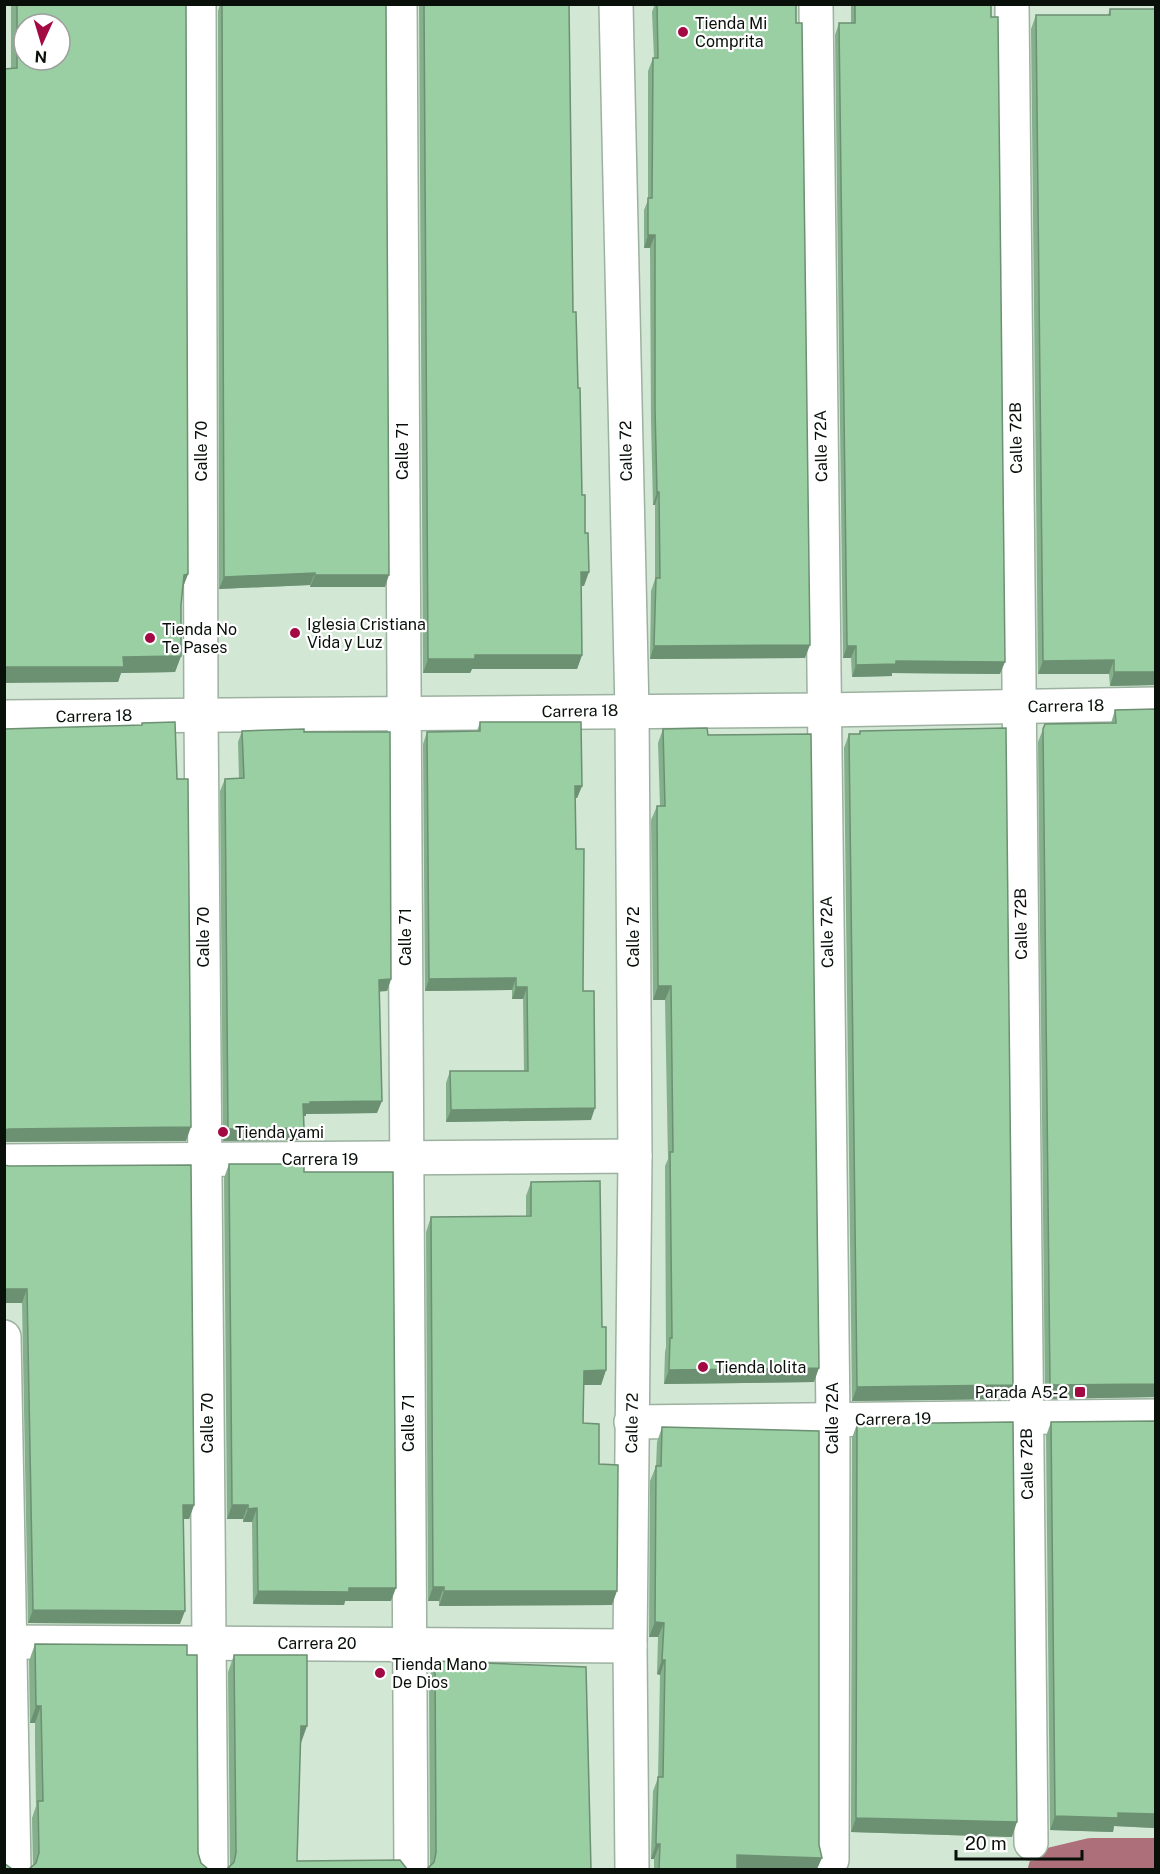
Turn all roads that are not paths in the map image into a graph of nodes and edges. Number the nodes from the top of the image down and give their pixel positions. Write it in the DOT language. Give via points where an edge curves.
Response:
graph roads {
  1 [pos="199,4"];
  2 [pos="400,4"];
  3 [pos="616,4"];
  4 [pos="816,4"];
  5 [pos="1012,4"];
  6 [pos="1155,704"];
  7 [pos="1019,707"];
  8 [pos="825,710"];
  9 [pos="632,711"];
  10 [pos="403,713"];
  11 [pos="201,715"];
  12 [pos="4,717"];
  13 [pos="635,1156"];
  14 [pos="407,1159"];
  15 [pos="205,1160"];
  16 [pos="4,1161"];
  17 [pos="4,1337"];
  18 [pos="1155,1416"];
  19 [pos="1026,1417"];
  20 [pos="833,1419"];
  21 [pos="631,1422"];
  22 [pos="7,1642"];
  23 [pos="209,1642"];
  24 [pos="410,1644"];
  25 [pos="630,1646"];
  26 [pos="1031,1843"];
  27 [pos="832,1860"];
  28 [pos="14,1869"];
  29 [pos="211,1869"];
  30 [pos="411,1869"];
  31 [pos="632,1869"];
  1 -- 11 [label="street, Calle 70"];
  2 -- 10 [label="street, Calle 71"];
  3 -- 9 [label="street, Calle 72"];
  4 -- 8 [label="street, Calle 72A"];
  5 -- 7 [label="street, Calle 72B"];
  6 -- 7 [label="street, Carrera 18"];
  7 -- 8 [label="street, Carrera 18"];
  7 -- 19 [label="street, Calle 72B"];
  8 -- 9 [label="street, Carrera 18"];
  8 -- 20 [label="street, Calle 72A"];
  9 -- 10 [label="street, Carrera 18"];
  9 -- 13 [label="street, Calle 72"];
  10 -- 11 [label="street, Carrera 18"];
  10 -- 14 [label="street, Calle 71"];
  11 -- 12 [label="street, Carrera 18"];
  11 -- 15 [label="street, Calle 70"];
  13 -- 14 [label="street, Carrera 19"];
  13 -- 21 [label="street, Calle 72"];
  14 -- 15 [label="street, Carrera 19"];
  14 -- 24 [label="street, Calle 71"];
  15 -- 16 [label="street, Carrera 19"];
  15 -- 23 [label="street, Calle 70"];
  17 -- 22 [label="street"];
  18 -- 19 [label="street, Carrera 19"];
  19 -- 20 [label="street, Carrera 19"];
  19 -- 26 [label="street, Calle 72B"];
  20 -- 21 [label="street, Carrera 19"];
  20 -- 27 [label="street, Calle 72A"];
  21 -- 25 [label="street, Calle 72"];
  22 -- 23 [label="street, Carrera 20"];
  22 -- 28 [label="street"];
  23 -- 24 [label="street, Carrera 20"];
  23 -- 29 [label="street, Calle 70"];
  24 -- 25 [label="street, Carrera 20"];
  24 -- 30 [label="street, Calle 71"];
  25 -- 31 [label="street, Calle 72"];
}
